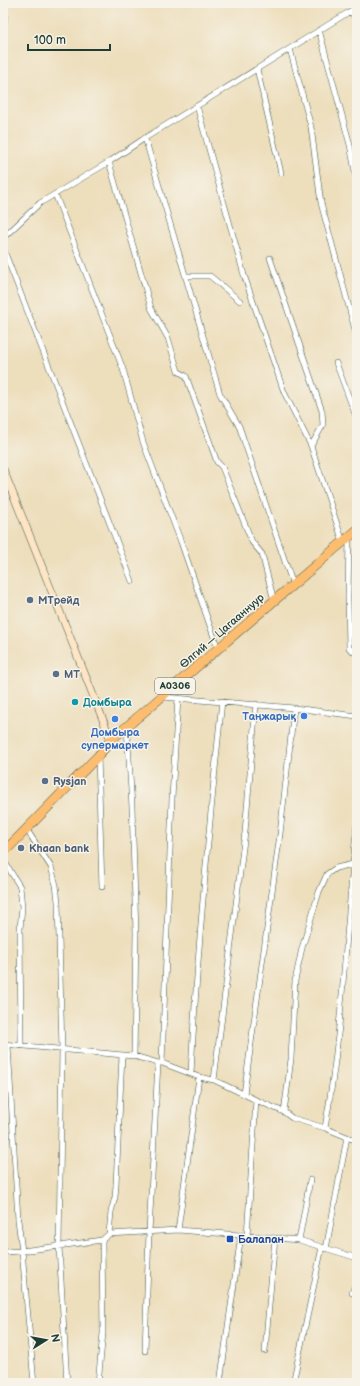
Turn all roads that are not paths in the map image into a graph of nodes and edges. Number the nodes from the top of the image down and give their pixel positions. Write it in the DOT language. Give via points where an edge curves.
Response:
graph roads {
  1 [pos="4,3"];
  2 [pos="357,7"];
  3 [pos="350,11"];
  4 [pos="357,19"];
  5 [pos="3,24"];
  6 [pos="319,30"];
  7 [pos="290,48"];
  8 [pos="257,69"];
  9 [pos="197,106"];
  10 [pos="145,138"];
  11 [pos="109,162"];
  12 [pos="281,173"];
  13 [pos="357,182"];
  14 [pos="55,194"];
  15 [pos="3,238"];
  16 [pos="3,248"];
  17 [pos="270,258"];
  18 [pos="185,276"];
  19 [pos="240,301"];
  20 [pos="357,337"];
  21 [pos="336,362"];
  22 [pos="357,419"];
  23 [pos="311,446"];
  24 [pos="3,469"];
  25 [pos="357,530"];
  26 [pos="346,540"];
  27 [pos="132,581"];
  28 [pos="293,585"];
  29 [pos="274,601"];
  30 [pos="218,649"];
  31 [pos="357,654"];
  32 [pos="163,697"];
  33 [pos="178,698"];
  34 [pos="222,701"];
  35 [pos="256,704"];
  36 [pos="294,708"];
  37 [pos="357,716"];
  38 [pos="127,727"];
  39 [pos="111,740"];
  40 [pos="98,756"];
  41 [pos="357,824"];
  42 [pos="27,830"];
  43 [pos="3,853"];
  44 [pos="3,859"];
  45 [pos="353,864"];
  46 [pos="102,887"];
  47 [pos="6,1045"];
  48 [pos="21,1046"];
  49 [pos="62,1049"];
  50 [pos="122,1055"];
  51 [pos="134,1056"];
  52 [pos="160,1063"];
  53 [pos="191,1074"];
  54 [pos="199,1077"];
  55 [pos="214,1080"];
  56 [pos="244,1094"];
  57 [pos="256,1100"];
  58 [pos="284,1112"];
  59 [pos="325,1128"];
  60 [pos="347,1137"];
  61 [pos="357,1141"];
  62 [pos="310,1180"];
  63 [pos="178,1230"];
  64 [pos="149,1232"];
  65 [pos="109,1234"];
  66 [pos="241,1235"];
  67 [pos="247,1236"];
  68 [pos="274,1238"];
  69 [pos="102,1240"];
  70 [pos="298,1240"];
  71 [pos="59,1246"];
  72 [pos="324,1248"];
  73 [pos="22,1251"];
  74 [pos="3,1252"];
  75 [pos="357,1258"];
  76 [pos="357,1280"];
  77 [pos="352,1293"];
  78 [pos="145,1351"];
  79 [pos="265,1351"];
  80 [pos="34,1383"];
  81 [pos="67,1383"];
  82 [pos="98,1383"];
  83 [pos="220,1383"];
  84 [pos="293,1383"];
  1 -- 5 [label="street"];
  2 -- 3 [label="street"];
  3 -- 4 [label="street"];
  3 -- 6 [label="street"];
  6 -- 7 [label="street"];
  6 -- 13 [label="street" via="350,145"];
  7 -- 8 [label="street"];
  7 -- 20 [label="street" via="311,127 321,203"];
  8 -- 9 [label="street"];
  8 -- 12 [label="street"];
  9 -- 10 [label="street"];
  9 -- 23 [label="street" via="244,275 284,392"];
  10 -- 11 [label="street"];
  10 -- 18 [label="street"];
  11 -- 14 [label="street"];
  11 -- 29 [label="street" via="151,308 168,338 178,371 186,376 217,462 222,467 252,542 262,554"];
  14 -- 15 [label="street" via="40,203"];
  14 -- 30 [label="street" via="123,369 143,442"];
  16 -- 27 [label="street"];
  17 -- 23 [label="street" via="322,411 323,425"];
  18 -- 19 [label="street" via="210,276"];
  18 -- 28 [label="street" via="220,394 239,426"];
  21 -- 22 [label="street"];
  23 -- 26 [label="street"];
  24 -- 39 [label="street"];
  25 -- 26 [label="highway, Өлгий — Цагааннуур / A0306"];
  26 -- 28 [label="highway, Өлгий — Цагааннуур / A0306"];
  26 -- 31 [label="street" via="349,648"];
  28 -- 29 [label="highway, Өлгий — Цагааннуур / A0306"];
  29 -- 30 [label="highway, Өлгий — Цагааннуур / A0306"];
  30 -- 32 [label="highway, Өлгий — Цагааннуур / A0306"];
  32 -- 33 [label="street"];
  32 -- 38 [label="highway, Өлгий — Цагааннуур / A0306"];
  33 -- 34 [label="street"];
  33 -- 52 [label="street"];
  34 -- 35 [label="street"];
  34 -- 53 [label="street" via="204,882"];
  35 -- 36 [label="street"];
  35 -- 55 [label="street" via="245,832"];
  36 -- 37 [label="street"];
  36 -- 56 [label="street" via="280,834"];
  38 -- 39 [label="highway, Өлгий — Цагааннуур / A0306"];
  38 -- 51 [label="street" via="136,933"];
  39 -- 40 [label="highway, Өлгий — Цагааннуур / A0306"];
  40 -- 42 [label="highway, Өлгий — Цагааннуур / A0306"];
  40 -- 46 [label="street"];
  41 -- 45 [label="street"];
  42 -- 43 [label="highway, Өлгий — Цагааннуур / A0306"];
  42 -- 49 [label="street" via="51,867 56,885"];
  44 -- 48 [label="street" via="20,887 22,906"];
  45 -- 58 [label="street" via="336,868 327,874 302,948 295,981 291,1059"];
  45 -- 59 [label="street" via="333,1088"];
  47 -- 48 [label="street"];
  47 -- 73 [label="street"];
  48 -- 49 [label="street"];
  49 -- 50 [label="street"];
  49 -- 71 [label="street"];
  50 -- 51 [label="street"];
  50 -- 65 [label="street" via="116,1191"];
  51 -- 52 [label="street"];
  52 -- 53 [label="street"];
  52 -- 64 [label="street"];
  53 -- 54 [label="street"];
  54 -- 55 [label="street"];
  54 -- 63 [label="street"];
  55 -- 56 [label="street"];
  56 -- 57 [label="street"];
  57 -- 58 [label="street"];
  57 -- 67 [label="street"];
  58 -- 59 [label="street" via="292,1118"];
  59 -- 60 [label="street"];
  60 -- 61 [label="street"];
  60 -- 72 [label="street"];
  62 -- 70 [label="street"];
  63 -- 64 [label="street"];
  63 -- 66 [label="street"];
  64 -- 65 [label="street"];
  64 -- 78 [label="street"];
  65 -- 69 [label="street"];
  66 -- 67 [label="street"];
  66 -- 83 [label="street"];
  67 -- 68 [label="street"];
  68 -- 70 [label="street"];
  68 -- 79 [label="street"];
  69 -- 71 [label="street"];
  69 -- 82 [label="street" via="103,1333"];
  70 -- 72 [label="street"];
  71 -- 73 [label="street"];
  71 -- 81 [label="street"];
  72 -- 75 [label="street"];
  72 -- 84 [label="street"];
  73 -- 74 [label="street"];
  73 -- 80 [label="street"];
  76 -- 77 [label="street"];
}
